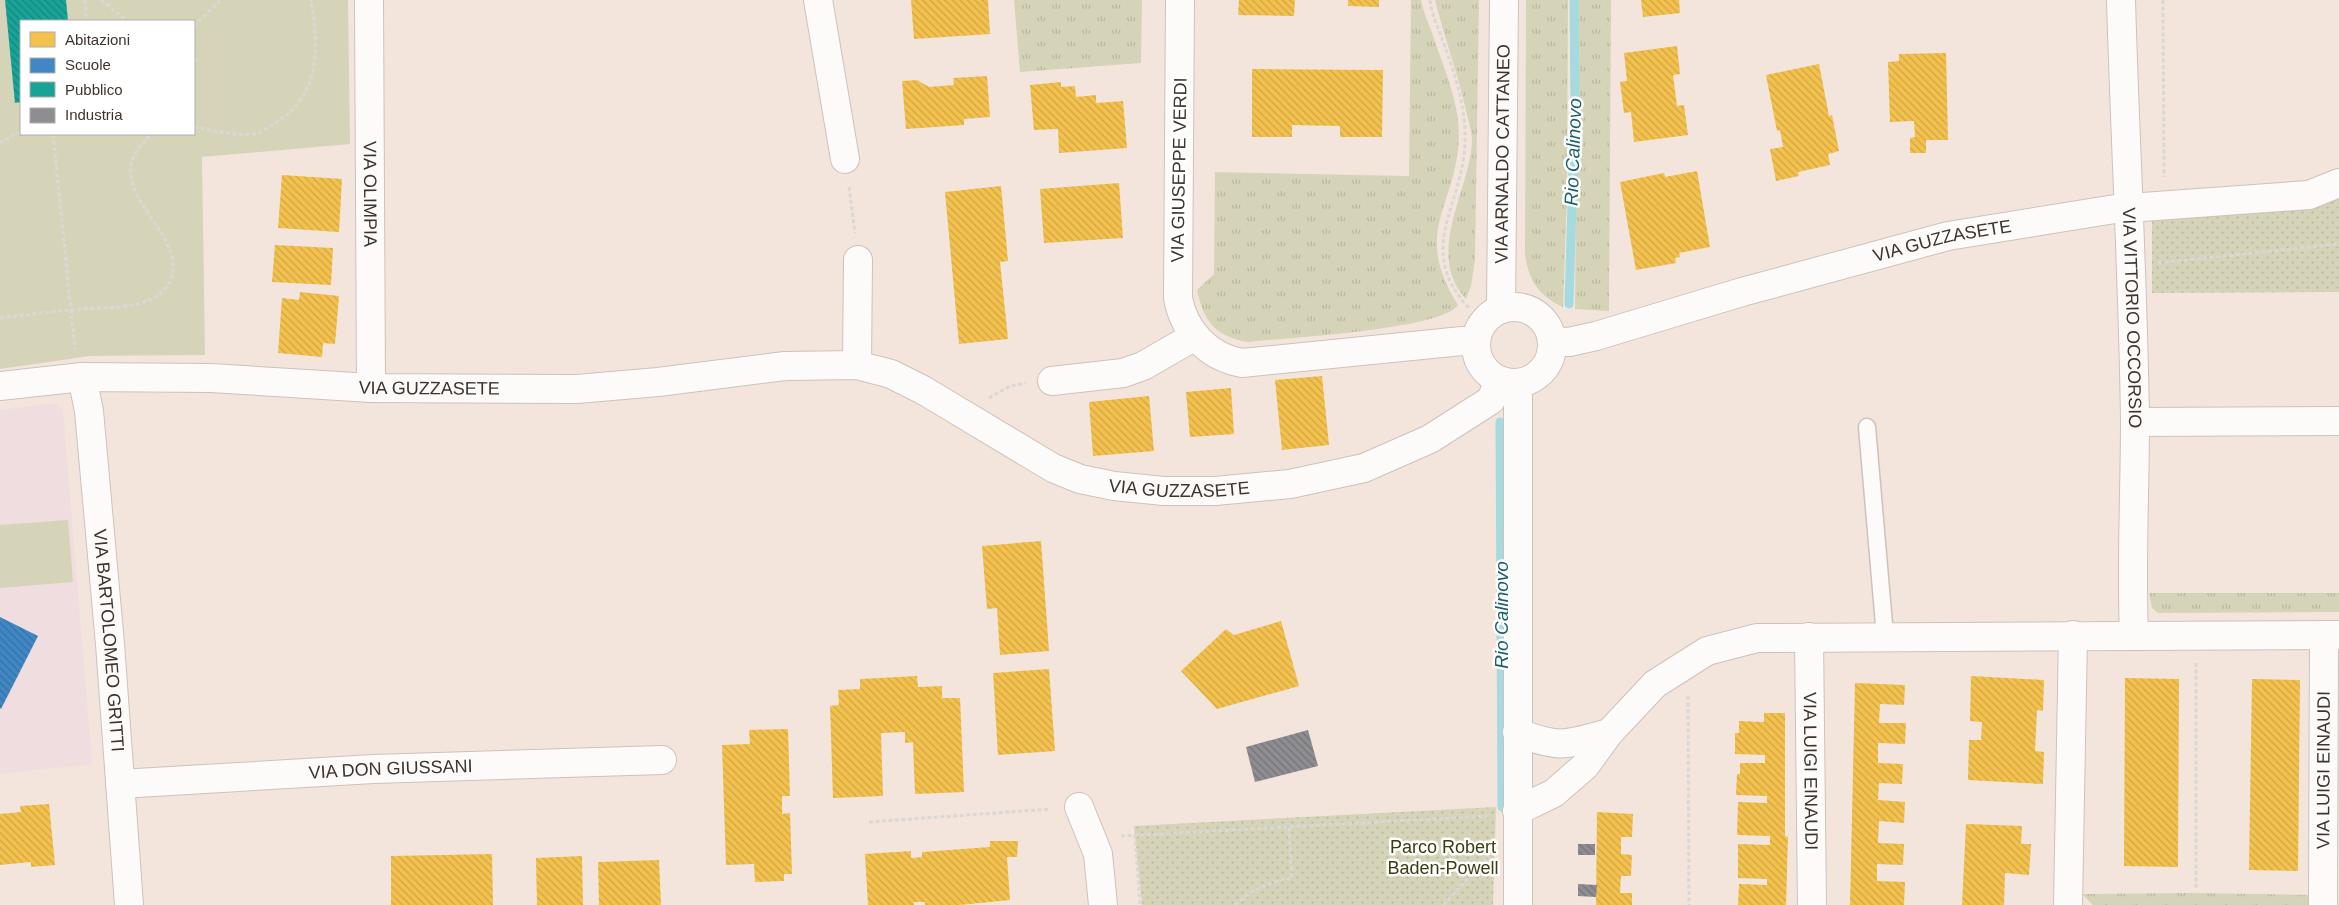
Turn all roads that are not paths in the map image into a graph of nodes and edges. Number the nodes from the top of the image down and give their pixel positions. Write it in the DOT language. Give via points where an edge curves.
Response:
graph roads {
  1 [pos="369,0"];
  2 [pos="818,0"];
  3 [pos="1180,0"];
  4 [pos="1504,0"];
  5 [pos="2121,0"];
  6 [pos="845,159"];
  7 [pos="2339,183"];
  8 [pos="2130,207"];
  9 [pos="858,260"];
  10 [pos="1501,309"];
  11 [pos="1194,336"];
  12 [pos="1552,341"];
  13 [pos="1476,342"];
  14 [pos="857,364"];
  15 [pos="82,377"];
  16 [pos="1052,381"];
  17 [pos="1508,382"];
  18 [pos="0,386"];
  19 [pos="371,388"];
  20 [pos="2339,421"];
  21 [pos="2135,422"];
  22 [pos="1867,428"];
  23 [pos="2134,635"];
  24 [pos="2332,635"];
  25 [pos="1885,636"];
  26 [pos="2073,636"];
  27 [pos="1809,637"];
  28 [pos="1517,732"];
  29 [pos="1609,733"];
  30 [pos="662,760"];
  31 [pos="120,784"];
  32 [pos="1079,807"];
  33 [pos="1507,814"];
  34 [pos="129,905"];
  35 [pos="1103,905"];
  36 [pos="1518,905"];
  37 [pos="1812,905"];
  38 [pos="2068,905"];
  39 [pos="2323,905"];
  1 -- 19 [label="street, VIA OLIMPIA"];
  2 -- 6 [label="street"];
  3 -- 11 [label="street, VIA GIUSEPPE VERDI" via="1178,298"];
  4 -- 10 [label="street, VIA ARNALDO CATTANEO"];
  5 -- 8 [label="street, VIA VITTORIO OCCORSIO"];
  7 -- 8 [label="street, VIA GUZZASETE" via="2308,195"];
  8 -- 12 [label="street, VIA GUZZASETE" via="1948,236 1596,336 1569,342"];
  8 -- 21 [label="street, VIA VITTORIO OCCORSIO"];
  9 -- 14 [label="street"];
  10 -- 12 [label="street" via="1512,307 1534,313 1546,325"];
  10 -- 13 [label="street" via="1484,322"];
  11 -- 13 [label="street, VIA GIUSEPPE VERDI" via="1229,361 1242,363"];
  11 -- 16 [label="street" via="1143,366 1123,373"];
  12 -- 17 [label="street" via="1547,364 1534,377"];
  13 -- 17 [label="street" via="1478,361 1491,376"];
  14 -- 17 [label="street, VIA GUZZASETE" via="891,374 915,386 1052,468 1080,479 1114,486 1164,491 1216,491 1290,484 1364,468 1430,438 1490,400"];
  14 -- 19 [label="street, VIA GUZZASETE" via="785,366 578,389"];
  15 -- 18 [label="street, VIA GUZZASETE"];
  15 -- 19 [label="street, VIA GUZZASETE" via="211,378"];
  15 -- 31 [label="street, VIA BARTOLOMEO GRITTI" via="89,411"];
  17 -- 28 [label="street"];
  20 -- 21 [label="street"];
  21 -- 23 [label="street, VIA VITTORIO OCCORSIO"];
  22 -- 25 [label="lane"];
  23 -- 24 [label="street, VIA LUIGI EINAUDI"];
  23 -- 26 [label="street, VIA LUIGI EINAUDI"];
  24 -- 39 [label="street, VIA LUIGI EINAUDI"];
  25 -- 26 [label="street, VIA LUIGI EINAUDI"];
  25 -- 27 [label="street, VIA LUIGI EINAUDI"];
  26 -- 38 [label="street"];
  27 -- 29 [label="street, VIA LUIGI EINAUDI" via="1757,638 1707,651 1655,684"];
  27 -- 37 [label="street, VIA LUIGI EINAUDI"];
  28 -- 29 [label="street" via="1562,745"];
  28 -- 33 [label="street"];
  29 -- 33 [label="street, VIA LUIGI EINAUDI" via="1585,766 1554,793"];
  30 -- 31 [label="street, VIA DON GIUSSANI" via="373,769"];
  31 -- 34 [label="street, VIA BARTOLOMEO GRITTI"];
  32 -- 35 [label="street" via="1098,854"];
  33 -- 36 [label="street"];
}
